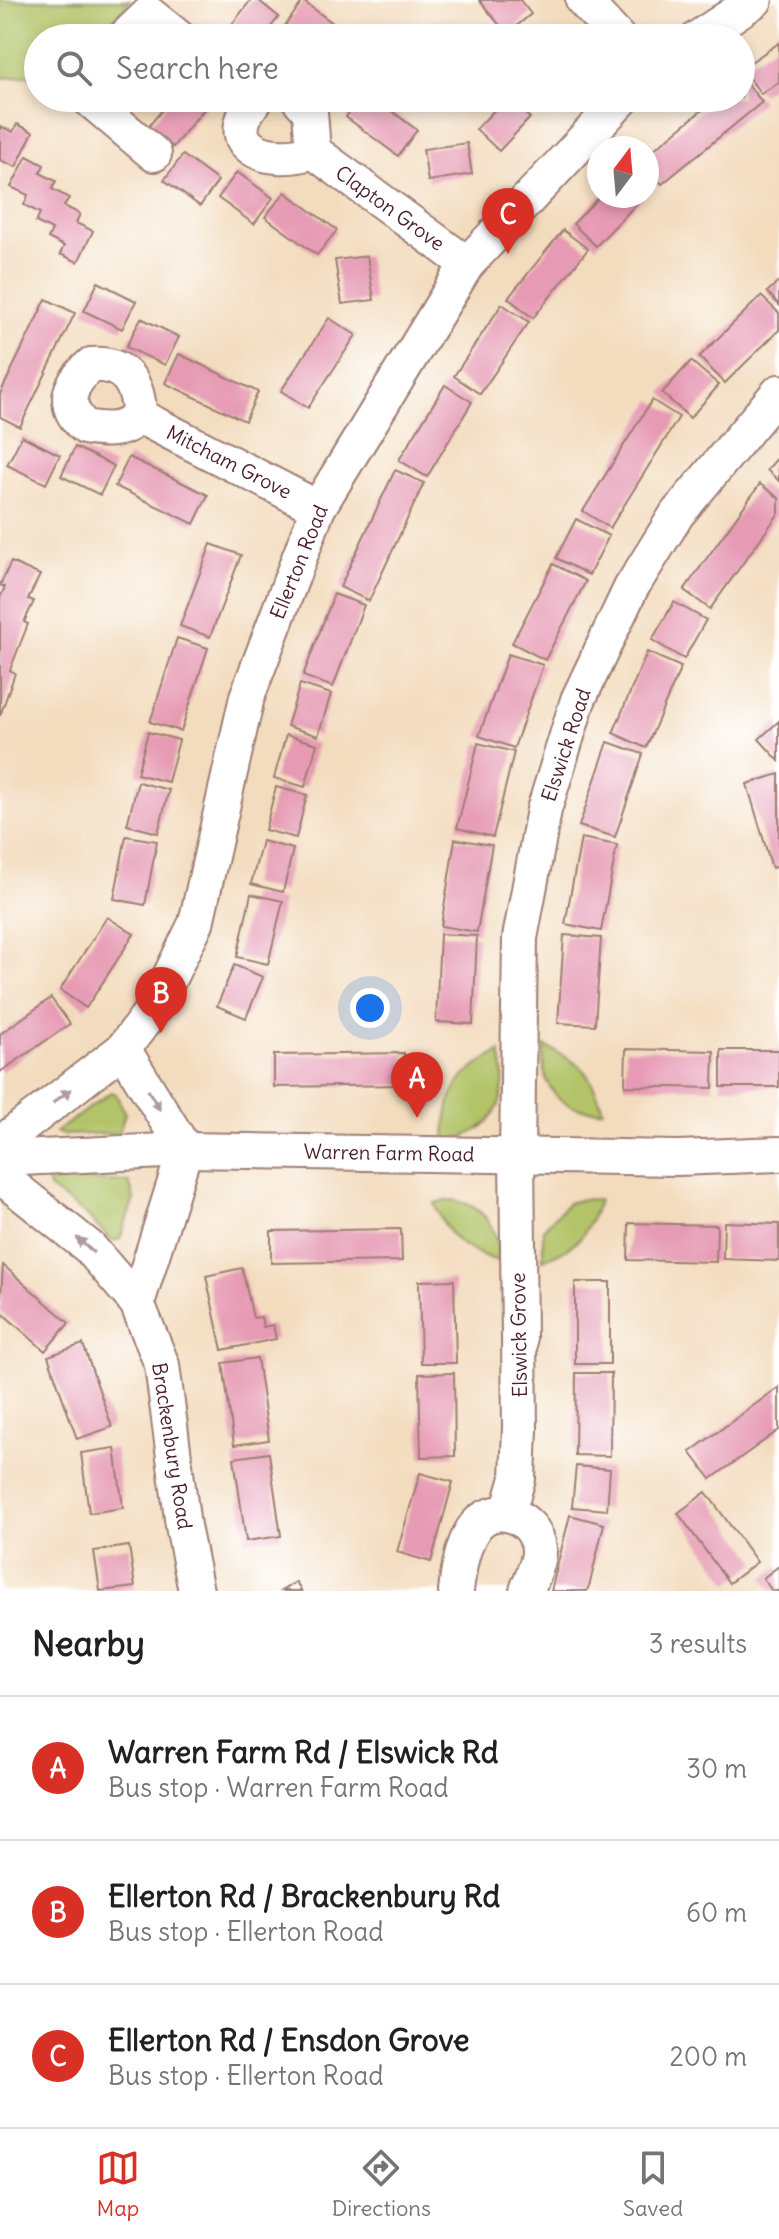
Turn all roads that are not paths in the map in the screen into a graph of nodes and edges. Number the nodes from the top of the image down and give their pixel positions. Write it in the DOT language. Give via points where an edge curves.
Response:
graph roads {
  1 [pos="583,0"];
  2 [pos="755,0"];
  3 [pos="139,24"];
  4 [pos="162,24"];
  5 [pos="605,24"];
  6 [pos="719,24"];
  7 [pos="104,112"];
  8 [pos="247,112"];
  9 [pos="310,112"];
  10 [pos="610,112"];
  11 [pos="313,151"];
  12 [pos="154,154"];
  13 [pos="467,264"];
  14 [pos="779,392"];
  15 [pos="139,416"];
  16 [pos="318,508"];
  17 [pos="123,1049"];
  18 [pos="0,1144"];
  19 [pos="185,1150"];
  20 [pos="779,1154"];
  21 [pos="517,1155"];
  22 [pos="0,1159"];
  23 [pos="0,1176"];
  24 [pos="137,1303"];
  25 [pos="508,1513"];
  26 [pos="196,1591"];
  27 [pos="456,1591"];
  28 [pos="527,1591"];
  1 -- 5 [label="street"];
  2 -- 6 [label="street"];
  3 -- 4 [label="street" via="149,14"];
  7 -- 12 [label="street"];
  8 -- 11 [label="street" via="243,129 248,146 258,155 294,158"];
  9 -- 11 [label="street"];
  10 -- 13 [label="street, Ellerton Road"];
  11 -- 13 [label="street, Clapton Grove"];
  13 -- 16 [label="street, Ellerton Road"];
  14 -- 21 [label="street, Elswick Road" via="677,514 631,588 578,700 544,810 520,938"];
  15 -- 16 [label="street, Mitcham Grove"];
  16 -- 17 [label="street, Ellerton Road" via="247,697 196,923 156,1005"];
  18 -- 17 [label="street, Ellerton Road, one-way"];
  17 -- 19 [label="street, one-way"];
  19 -- 21 [label="street, Warren Farm Road"];
  19 -- 22 [label="street, Warren Farm Road"];
  19 -- 24 [label="street"];
  20 -- 21 [label="street, Warren Farm Road"];
  21 -- 25 [label="street, Elswick Grove" via="520,1428 518,1478"];
  24 -- 23 [label="street, Brackenbury Road, one-way" via="90,1248"];
  24 -- 26 [label="street, Brackenbury Road" via="162,1365"];
  25 -- 27 [label="street" via="486,1516 472,1530"];
  25 -- 28 [label="street" via="526,1521 540,1552"];
}
